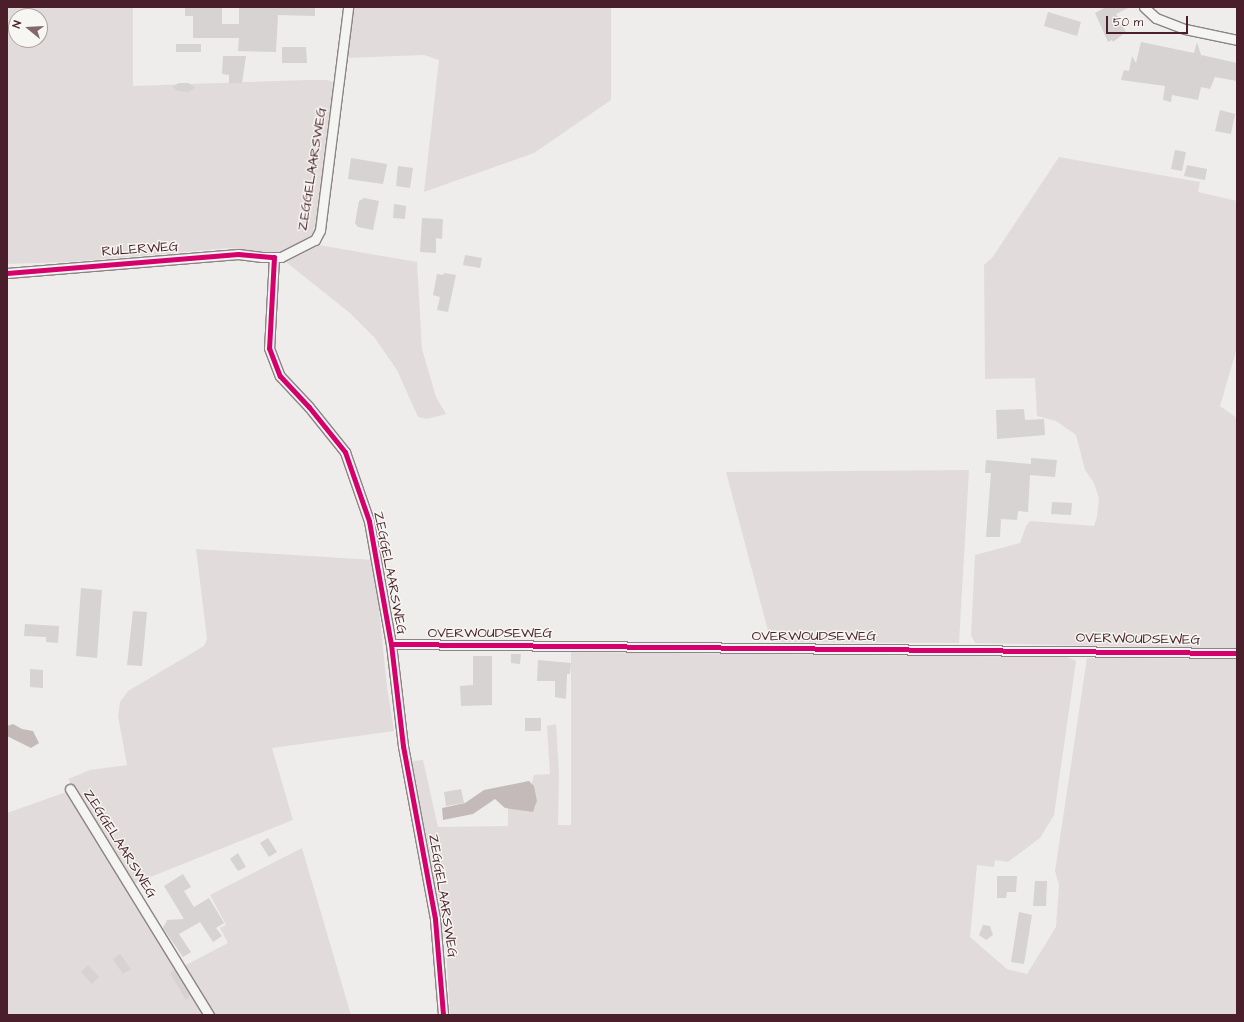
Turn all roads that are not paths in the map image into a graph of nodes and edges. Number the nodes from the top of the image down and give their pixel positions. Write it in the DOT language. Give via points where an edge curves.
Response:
graph roads {
  1 [pos="348,7"];
  2 [pos="1144,7"];
  3 [pos="1237,40"];
  4 [pos="274,257"];
  5 [pos="7,273"];
  6 [pos="392,644"];
  7 [pos="1237,653"];
  8 [pos="70,789"];
  9 [pos="209,1015"];
  10 [pos="443,1015"];
  1 -- 4 [label="street, ZEGGELAARSWEG" via="318,236 307,246"];
  2 -- 3 [label="street" via="1156,18 1185,29"];
  4 -- 5 [label="street, RULERWEG" via="238,254"];
  4 -- 6 [label="street, ZEGGELAARSWEG" via="269,348 280,376 345,452 369,521"];
  6 -- 7 [label="street, OVERWOUDSEWEG"];
  6 -- 10 [label="street, ZEGGELAARSWEG" via="403,746 435,919"];
  8 -- 9 [label="street, ZEGGELAARSWEG"];
}
